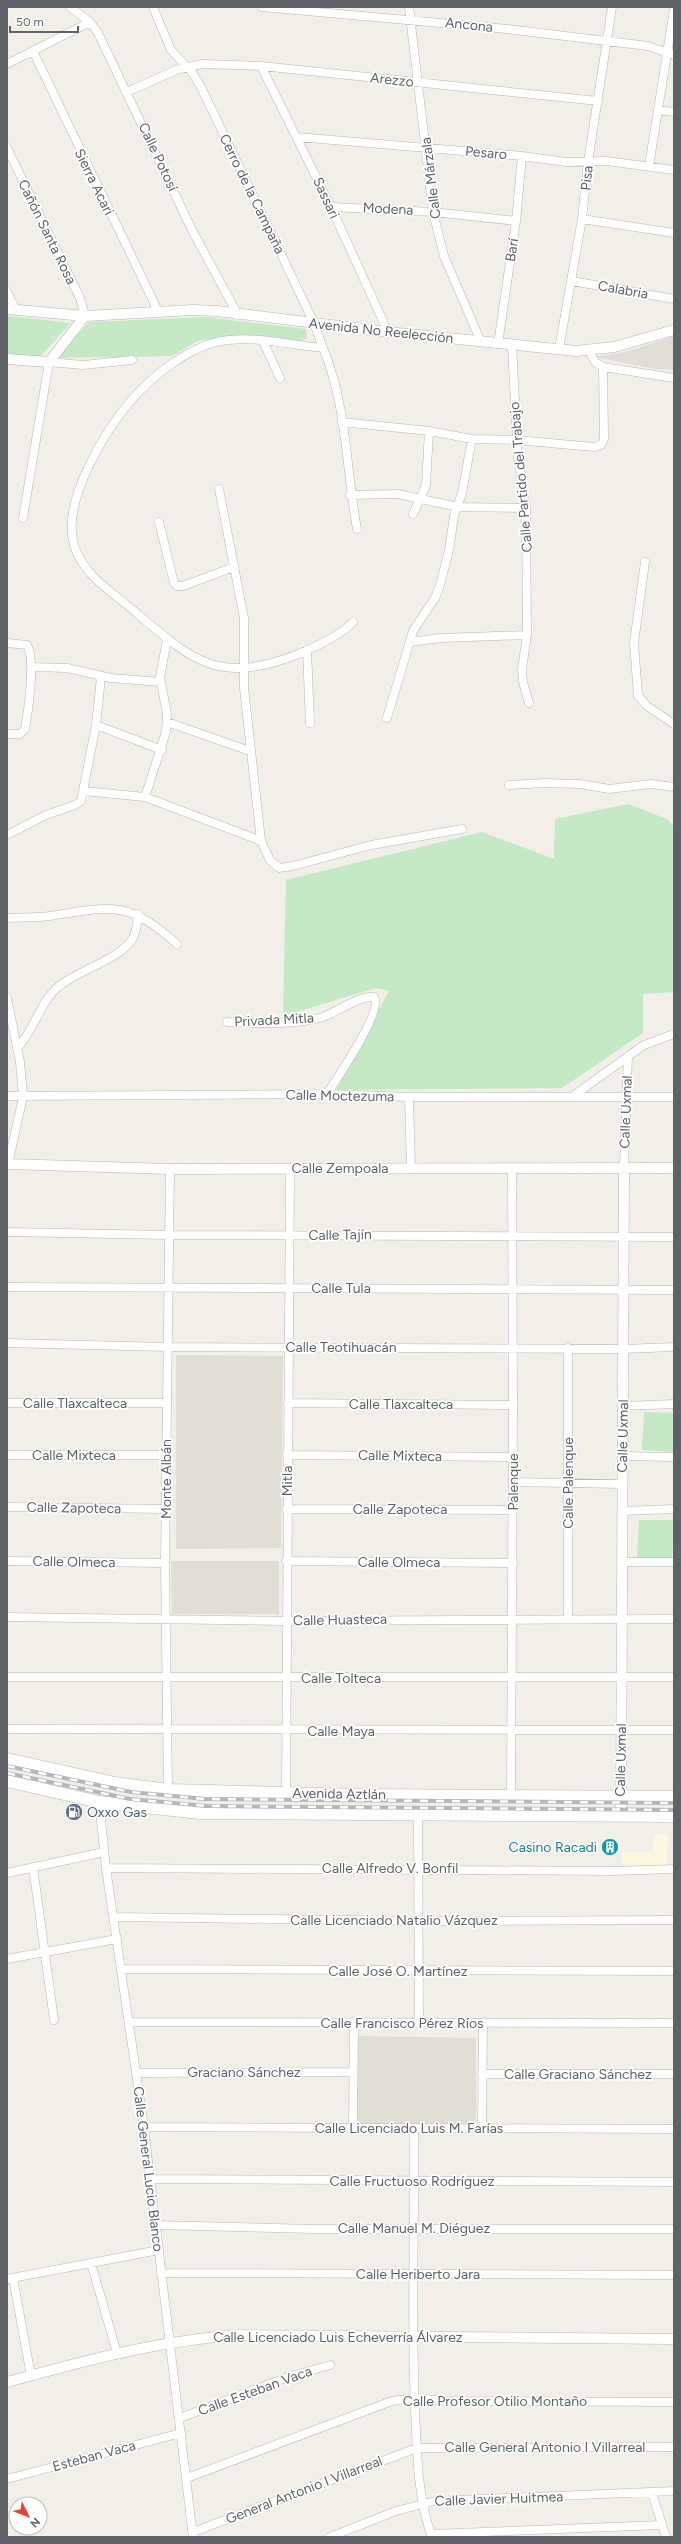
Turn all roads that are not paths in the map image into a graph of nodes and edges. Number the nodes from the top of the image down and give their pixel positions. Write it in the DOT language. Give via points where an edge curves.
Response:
graph roads {
  1 [pos="70,7"];
  2 [pos="153,7"];
  3 [pos="262,7"];
  4 [pos="409,7"];
  5 [pos="612,7"];
  6 [pos="674,10"];
  7 [pos="411,19"];
  8 [pos="90,22"];
  9 [pos="606,42"];
  10 [pos="33,51"];
  11 [pos="671,54"];
  12 [pos="7,64"];
  13 [pos="261,66"];
  14 [pos="186,67"];
  15 [pos="419,82"];
  16 [pos="127,92"];
  17 [pos="598,101"];
  18 [pos="658,110"];
  19 [pos="674,112"];
  20 [pos="297,138"];
  21 [pos="7,148"];
  22 [pos="427,148"];
  23 [pos="522,156"];
  24 [pos="588,162"];
  25 [pos="649,166"];
  26 [pos="674,170"];
  27 [pos="331,206"];
  28 [pos="433,212"];
  29 [pos="582,219"];
  30 [pos="516,221"];
  31 [pos="674,233"];
  32 [pos="572,281"];
  33 [pos="7,292"];
  34 [pos="674,298"];
  35 [pos="11,310"];
  36 [pos="158,311"];
  37 [pos="238,314"];
  38 [pos="85,316"];
  39 [pos="314,324"];
  40 [pos="674,330"];
  41 [pos="388,332"];
  42 [pos="263,341"];
  43 [pos="481,342"];
  44 [pos="498,344"];
  45 [pos="512,346"];
  46 [pos="323,348"];
  47 [pos="559,350"];
  48 [pos="589,351"];
  49 [pos="7,359"];
  50 [pos="132,360"];
  51 [pos="49,362"];
  52 [pos="603,367"];
  53 [pos="280,378"];
  54 [pos="674,378"];
  55 [pos="342,422"];
  56 [pos="429,432"];
  57 [pos="472,439"];
  58 [pos="517,440"];
  59 [pos="218,489"];
  60 [pos="350,496"];
  61 [pos="421,498"];
  62 [pos="458,507"];
  63 [pos="526,508"];
  64 [pos="413,514"];
  65 [pos="23,518"];
  66 [pos="159,522"];
  67 [pos="358,529"];
  68 [pos="645,562"];
  69 [pos="234,567"];
  70 [pos="353,622"];
  71 [pos="527,635"];
  72 [pos="167,640"];
  73 [pos="410,642"];
  74 [pos="7,643"];
  75 [pos="307,650"];
  76 [pos="31,667"];
  77 [pos="243,669"];
  78 [pos="101,676"];
  79 [pos="160,682"];
  80 [pos="529,703"];
  81 [pos="388,718"];
  82 [pos="167,722"];
  83 [pos="310,723"];
  84 [pos="674,724"];
  85 [pos="96,725"];
  86 [pos="7,734"];
  87 [pos="162,750"];
  88 [pos="250,751"];
  89 [pos="509,785"];
  90 [pos="674,787"];
  91 [pos="83,791"];
  92 [pos="145,797"];
  93 [pos="462,829"];
  94 [pos="7,835"];
  95 [pos="261,841"];
  96 [pos="138,914"];
  97 [pos="7,918"];
  98 [pos="176,944"];
  99 [pos="7,998"];
  100 [pos="227,1022"];
  101 [pos="674,1034"];
  102 [pos="17,1048"];
  103 [pos="628,1056"];
  104 [pos="327,1094"];
  105 [pos="7,1096"];
  106 [pos="573,1096"];
  107 [pos="23,1097"];
  108 [pos="409,1097"];
  109 [pos="674,1097"];
  110 [pos="626,1098"];
  111 [pos="7,1166"];
  112 [pos="170,1168"];
  113 [pos="411,1168"];
  114 [pos="512,1168"];
  115 [pos="624,1168"];
  116 [pos="674,1168"];
  117 [pos="290,1169"];
  118 [pos="7,1232"];
  119 [pos="169,1235"];
  120 [pos="289,1236"];
  121 [pos="512,1236"];
  122 [pos="623,1236"];
  123 [pos="674,1237"];
  124 [pos="7,1287"];
  125 [pos="289,1287"];
  126 [pos="169,1288"];
  127 [pos="512,1288"];
  128 [pos="623,1290"];
  129 [pos="674,1290"];
  130 [pos="7,1343"];
  131 [pos="168,1347"];
  132 [pos="288,1347"];
  133 [pos="513,1347"];
  134 [pos="674,1347"];
  135 [pos="568,1348"];
  136 [pos="623,1349"];
  137 [pos="7,1402"];
  138 [pos="166,1403"];
  139 [pos="288,1403"];
  140 [pos="674,1404"];
  141 [pos="513,1405"];
  142 [pos="624,1406"];
  143 [pos="7,1455"];
  144 [pos="166,1455"];
  145 [pos="287,1455"];
  146 [pos="623,1456"];
  147 [pos="674,1456"];
  148 [pos="512,1457"];
  149 [pos="513,1482"];
  150 [pos="568,1482"];
  151 [pos="622,1484"];
  152 [pos="7,1507"];
  153 [pos="166,1509"];
  154 [pos="287,1509"];
  155 [pos="674,1509"];
  156 [pos="512,1510"];
  157 [pos="622,1511"];
  158 [pos="7,1561"];
  159 [pos="286,1561"];
  160 [pos="622,1562"];
  161 [pos="674,1562"];
  162 [pos="165,1563"];
  163 [pos="513,1563"];
  164 [pos="7,1617"];
  165 [pos="568,1618"];
  166 [pos="621,1618"];
  167 [pos="674,1619"];
  168 [pos="167,1620"];
  169 [pos="511,1620"];
  170 [pos="286,1621"];
  171 [pos="622,1676"];
  172 [pos="7,1677"];
  173 [pos="510,1677"];
  174 [pos="674,1677"];
  175 [pos="166,1678"];
  176 [pos="286,1678"];
  177 [pos="7,1729"];
  178 [pos="511,1729"];
  179 [pos="166,1730"];
  180 [pos="622,1730"];
  181 [pos="674,1730"];
  182 [pos="286,1731"];
  183 [pos="7,1759"];
  184 [pos="7,1781"];
  185 [pos="168,1790"];
  186 [pos="286,1793"];
  187 [pos="511,1797"];
  188 [pos="621,1797"];
  189 [pos="674,1797"];
  190 [pos="99,1802"];
  191 [pos="418,1815"];
  192 [pos="621,1815"];
  193 [pos="674,1816"];
  194 [pos="104,1852"];
  195 [pos="33,1867"];
  196 [pos="106,1868"];
  197 [pos="418,1868"];
  198 [pos="674,1869"];
  199 [pos="7,1873"];
  200 [pos="113,1917"];
  201 [pos="417,1920"];
  202 [pos="674,1920"];
  203 [pos="117,1939"];
  204 [pos="45,1953"];
  205 [pos="7,1959"];
  206 [pos="122,1969"];
  207 [pos="674,1971"];
  208 [pos="418,1972"];
  209 [pos="54,2020"];
  210 [pos="129,2022"];
  211 [pos="354,2023"];
  212 [pos="674,2023"];
  213 [pos="419,2024"];
  214 [pos="483,2024"];
  215 [pos="353,2072"];
  216 [pos="136,2073"];
  217 [pos="482,2074"];
  218 [pos="674,2074"];
  219 [pos="144,2127"];
  220 [pos="352,2128"];
  221 [pos="482,2128"];
  222 [pos="414,2129"];
  223 [pos="674,2129"];
  224 [pos="150,2179"];
  225 [pos="415,2181"];
  226 [pos="674,2182"];
  227 [pos="155,2225"];
  228 [pos="415,2228"];
  229 [pos="674,2229"];
  230 [pos="159,2250"];
  231 [pos="91,2263"];
  232 [pos="161,2273"];
  233 [pos="414,2274"];
  234 [pos="674,2275"];
  235 [pos="10,2279"];
  236 [pos="414,2337"];
  237 [pos="674,2339"];
  238 [pos="169,2342"];
  239 [pos="117,2353"];
  240 [pos="330,2365"];
  241 [pos="31,2376"];
  242 [pos="7,2382"];
  243 [pos="415,2398"];
  244 [pos="674,2402"];
  245 [pos="180,2418"];
  246 [pos="181,2433"];
  247 [pos="674,2447"];
  248 [pos="417,2448"];
  249 [pos="187,2478"];
  250 [pos="7,2479"];
  251 [pos="674,2491"];
  252 [pos="652,2493"];
  253 [pos="422,2503"];
  254 [pos="662,2525"];
  255 [pos="193,2535"];
  256 [pos="431,2536"];
  257 [pos="330,2537"];
  258 [pos="666,2537"];
  1 -- 8 [label="street, Calle Potosí"];
  2 -- 14 [label="street, Cerro de la Campaña" via="171,50"];
  3 -- 7 [label="street, Ancona"];
  4 -- 7 [label="street, Calle Márzala"];
  5 -- 9 [label="street, Pisa"];
  6 -- 11 [label="street"];
  7 -- 9 [label="street, Ancona"];
  7 -- 15 [label="street, Calle Márzala"];
  8 -- 10 [label="street"];
  8 -- 16 [label="street, Calle Potosí"];
  9 -- 11 [label="street, Ancona" via="648,46"];
  9 -- 17 [label="street, Pisa"];
  10 -- 12 [label="street"];
  10 -- 36 [label="street, Sierra Acari"];
  11 -- 18 [label="street"];
  13 -- 14 [label="street, Arezzo" via="202,64"];
  13 -- 15 [label="street, Arezzo"];
  13 -- 20 [label="street, Sassari"];
  14 -- 16 [label="street, Arezzo"];
  14 -- 39 [label="street, Cerro de la Campaña" via="200,86"];
  15 -- 17 [label="street, Arezzo"];
  15 -- 22 [label="street, Calle Márzala"];
  16 -- 37 [label="street, Calle Potosí" via="192,230"];
  17 -- 24 [label="street, Pisa"];
  18 -- 19 [label="street"];
  18 -- 25 [label="street"];
  20 -- 22 [label="street, Pesaro"];
  20 -- 27 [label="street, Sassari"];
  21 -- 38 [label="street, Cañón Santa Rosa" via="80,298"];
  22 -- 23 [label="street, Pesaro"];
  22 -- 28 [label="street, Calle Márzala"];
  23 -- 24 [label="street, Pesaro"];
  23 -- 30 [label="street, Barí"];
  24 -- 25 [label="street, Pesaro" via="607,161"];
  24 -- 29 [label="street, Pisa"];
  25 -- 26 [label="street, Pesaro"];
  27 -- 28 [label="street, Modena"];
  27 -- 41 [label="street, Sassari"];
  28 -- 30 [label="street, Modena"];
  28 -- 43 [label="street, Calle Márzala" via="444,256"];
  29 -- 31 [label="street"];
  29 -- 32 [label="street, Pisa"];
  30 -- 44 [label="street, Barí"];
  32 -- 34 [label="street, Calabria"];
  32 -- 47 [label="street, Pisa"];
  33 -- 35 [label="street"];
  35 -- 38 [label="street, Avenida No Reelección"];
  36 -- 37 [label="street, Avenida No Reelección" via="193,310"];
  36 -- 38 [label="street, Avenida No Reelección"];
  37 -- 39 [label="street, Avenida No Reelección"];
  38 -- 51 [label="street"];
  39 -- 41 [label="street, Avenida No Reelección"];
  39 -- 46 [label="street, Cerro de la Campaña"];
  40 -- 48 [label="street, Avenida No Reelección" via="629,344"];
  41 -- 43 [label="street, Avenida No Reelección"];
  42 -- 46 [label="street"];
  42 -- 53 [label="street"];
  42 -- 72 [label="street" via="234,339 216,342 163,370 122,412 89,466 75,498 72,536 75,548 85,566 97,581"];
  43 -- 44 [label="street, Avenida No Reelección"];
  44 -- 45 [label="street, Avenida No Reelección"];
  45 -- 47 [label="street, Avenida No Reelección"];
  45 -- 58 [label="street, Calle Partido del Trabajo"];
  46 -- 55 [label="street, Cerro de la Campaña" via="333,375"];
  47 -- 48 [label="street, Avenida No Reelección"];
  48 -- 52 [label="street" via="595,362"];
  49 -- 51 [label="street"];
  50 -- 51 [label="street" via="83,365"];
  51 -- 65 [label="street"];
  52 -- 54 [label="street"];
  52 -- 58 [label="street" via="604,439 600,445 594,447"];
  55 -- 56 [label="street"];
  55 -- 60 [label="street, Cerro de la Campaña"];
  56 -- 57 [label="street"];
  56 -- 61 [label="street" via="429,466"];
  57 -- 58 [label="street"];
  57 -- 62 [label="street"];
  58 -- 63 [label="street, Calle Partido del Trabajo"];
  59 -- 69 [label="street"];
  60 -- 61 [label="street" via="388,493"];
  60 -- 67 [label="street, Cerro de la Campaña"];
  61 -- 62 [label="street"];
  61 -- 64 [label="street"];
  62 -- 63 [label="street"];
  62 -- 73 [label="street" via="440,585 435,598 413,631"];
  63 -- 71 [label="street, Calle Partido del Trabajo"];
  66 -- 69 [label="street" via="174,583 177,586"];
  68 -- 84 [label="street" via="634,643 638,696 647,706"];
  69 -- 77 [label="street" via="244,618"];
  70 -- 75 [label="street"];
  71 -- 73 [label="street" via="441,638"];
  71 -- 80 [label="street, Calle Partido del Trabajo" via="522,669"];
  72 -- 77 [label="street" via="207,663"];
  72 -- 79 [label="street"];
  73 -- 81 [label="street"];
  74 -- 76 [label="street" via="27,645"];
  75 -- 77 [label="street" via="270,664"];
  75 -- 83 [label="street"];
  76 -- 78 [label="street" via="72,669"];
  76 -- 86 [label="street" via="26,723 22,734"];
  77 -- 88 [label="street"];
  78 -- 79 [label="street"];
  78 -- 85 [label="street"];
  79 -- 82 [label="street"];
  82 -- 87 [label="street"];
  82 -- 88 [label="street"];
  85 -- 87 [label="street"];
  85 -- 91 [label="street"];
  87 -- 92 [label="street"];
  88 -- 95 [label="street"];
  89 -- 90 [label="street" via="553,783 601,788 651,784"];
  91 -- 92 [label="street"];
  91 -- 94 [label="street" via="81,801 77,804 46,815"];
  92 -- 95 [label="street"];
  93 -- 95 [label="street" via="371,845 285,868 272,864"];
  96 -- 97 [label="street" via="106,907 35,918"];
  96 -- 98 [label="street"];
  96 -- 102 [label="street" via="131,941 121,950 58,987 44,1004 29,1034"];
  99 -- 102 [label="street"];
  100 -- 104 [label="street, Privada Mitla" via="311,1020 364,998 374,997 376,1006 368,1026"];
  101 -- 103 [label="street" via="656,1039"];
  102 -- 107 [label="street"];
  103 -- 106 [label="street"];
  103 -- 110 [label="street, Calle Uxmal"];
  104 -- 107 [label="street, Calle Moctezuma"];
  104 -- 108 [label="street, Calle Moctezuma"];
  105 -- 107 [label="street, Calle Moctezuma"];
  106 -- 108 [label="street, Calle Moctezuma"];
  106 -- 110 [label="street, Calle Moctezuma"];
  107 -- 111 [label="street"];
  108 -- 113 [label="street"];
  109 -- 110 [label="street, Calle Moctezuma"];
  110 -- 115 [label="street, Calle Uxmal"];
  111 -- 112 [label="street, Calle Zempoala"];
  112 -- 117 [label="street, Calle Zempoala"];
  112 -- 119 [label="street, Monte Albán"];
  113 -- 114 [label="street, Calle Zempoala"];
  113 -- 117 [label="street, Calle Zempoala"];
  114 -- 115 [label="street, Calle Zempoala"];
  114 -- 121 [label="street, Palenque"];
  115 -- 116 [label="street, Calle Zempoala"];
  115 -- 122 [label="street, Calle Uxmal"];
  117 -- 120 [label="street, Mitla"];
  118 -- 119 [label="street, Calle Tajín"];
  119 -- 120 [label="street, Calle Tajín"];
  119 -- 126 [label="street, Monte Albán"];
  120 -- 121 [label="street, Calle Tajín"];
  120 -- 125 [label="street, Mitla"];
  121 -- 122 [label="street, Calle Tajín"];
  121 -- 127 [label="street, Palenque"];
  122 -- 123 [label="street, Calle Tajín"];
  122 -- 128 [label="street, Calle Uxmal"];
  124 -- 126 [label="street, Calle Tula"];
  125 -- 126 [label="street, Calle Tula"];
  125 -- 127 [label="street, Calle Tula"];
  125 -- 132 [label="street, Mitla"];
  126 -- 131 [label="street, Monte Albán"];
  127 -- 128 [label="street, Calle Tula"];
  127 -- 133 [label="street, Palenque"];
  128 -- 129 [label="street, Calle Tula"];
  128 -- 136 [label="street, Calle Uxmal"];
  130 -- 131 [label="street, Calle Teotihuacán"];
  131 -- 132 [label="street, Calle Teotihuacán"];
  131 -- 138 [label="street, Monte Albán"];
  132 -- 133 [label="street, Calle Teotihuacán"];
  132 -- 139 [label="street, Mitla"];
  133 -- 135 [label="street, Calle Teotihuacán"];
  133 -- 141 [label="street, Palenque"];
  134 -- 136 [label="street, Calle Teotihuacán"];
  135 -- 136 [label="street, Calle Teotihuacán"];
  135 -- 150 [label="street, Calle Palenque"];
  136 -- 142 [label="street, Calle Uxmal"];
  137 -- 138 [label="street, Calle Tlaxcalteca"];
  138 -- 144 [label="street, Monte Albán"];
  139 -- 141 [label="street, Calle Tlaxcalteca"];
  139 -- 145 [label="street, Mitla"];
  140 -- 142 [label="street"];
  141 -- 148 [label="street, Palenque"];
  142 -- 146 [label="street, Calle Uxmal"];
  143 -- 144 [label="street, Calle Mixteca"];
  144 -- 153 [label="street, Monte Albán"];
  145 -- 148 [label="street, Calle Mixteca"];
  145 -- 154 [label="street, Mitla"];
  146 -- 147 [label="street"];
  146 -- 151 [label="street, Calle Uxmal"];
  148 -- 149 [label="street, Palenque"];
  149 -- 150 [label="street"];
  149 -- 156 [label="street, Palenque"];
  150 -- 151 [label="street"];
  150 -- 165 [label="street, Calle Palenque"];
  151 -- 157 [label="street, Calle Uxmal"];
  152 -- 153 [label="street, Calle Zapoteca"];
  153 -- 162 [label="street, Monte Albán"];
  154 -- 156 [label="street, Calle Zapoteca"];
  154 -- 159 [label="street, Mitla"];
  155 -- 157 [label="street"];
  156 -- 163 [label="street, Palenque"];
  157 -- 160 [label="street, Calle Uxmal"];
  158 -- 162 [label="street, Calle Olmeca"];
  159 -- 163 [label="street, Calle Olmeca"];
  159 -- 170 [label="street, Mitla"];
  160 -- 161 [label="street"];
  160 -- 166 [label="street, Calle Uxmal"];
  162 -- 168 [label="street, Monte Albán"];
  163 -- 169 [label="street, Palenque"];
  164 -- 168 [label="street, Calle Huasteca"];
  165 -- 166 [label="street, Calle Huasteca"];
  165 -- 169 [label="street, Calle Huasteca"];
  166 -- 167 [label="street, Calle Huasteca"];
  166 -- 171 [label="street, Calle Uxmal"];
  168 -- 170 [label="street, Calle Huasteca"];
  168 -- 175 [label="street, Monte Albán"];
  169 -- 170 [label="street, Calle Huasteca"];
  169 -- 173 [label="street, Palenque"];
  170 -- 176 [label="street, Mitla"];
  171 -- 173 [label="street, Calle Tolteca"];
  171 -- 174 [label="street, Calle Tolteca"];
  171 -- 180 [label="street, Calle Uxmal"];
  172 -- 175 [label="street, Calle Tolteca"];
  173 -- 176 [label="street, Calle Tolteca"];
  173 -- 178 [label="street, Palenque"];
  175 -- 176 [label="street, Calle Tolteca"];
  175 -- 179 [label="street, Monte Albán"];
  176 -- 182 [label="street, Mitla"];
  177 -- 179 [label="street, Calle Maya"];
  178 -- 180 [label="street, Calle Maya"];
  178 -- 182 [label="street, Calle Maya"];
  178 -- 187 [label="street, Palenque"];
  179 -- 182 [label="street, Calle Maya"];
  179 -- 185 [label="street, Monte Albán"];
  180 -- 181 [label="street, Calle Maya"];
  180 -- 188 [label="street, Calle Uxmal"];
  182 -- 186 [label="street, Mitla"];
  183 -- 185 [label="main road, Avenida Aztlán" via="115,1783"];
  184 -- 190 [label="main road, Avenida Aztlán"];
  185 -- 186 [label="main road, Avenida Aztlán"];
  186 -- 187 [label="main road, Avenida Aztlán"];
  187 -- 188 [label="main road, Avenida Aztlán"];
  188 -- 189 [label="main road, Avenida Aztlán"];
  188 -- 192 [label="street, Calle Uxmal"];
  190 -- 191 [label="main road, Avenida Aztlán" via="200,1813"];
  190 -- 194 [label="street, Calle General Lucio Blanco"];
  191 -- 192 [label="main road, Avenida Aztlán"];
  191 -- 197 [label="street"];
  192 -- 193 [label="main road, Avenida Aztlán"];
  194 -- 195 [label="street"];
  194 -- 196 [label="street, Calle General Lucio Blanco"];
  195 -- 199 [label="street"];
  195 -- 204 [label="street"];
  196 -- 197 [label="street, Calle Alfredo V. Bonfil"];
  196 -- 200 [label="street, Calle General Lucio Blanco"];
  197 -- 198 [label="street, Calle Alfredo V. Bonfil" via="614,1871"];
  197 -- 201 [label="street"];
  200 -- 201 [label="street, Calle Licenciado Natalio Vázquez"];
  200 -- 203 [label="street, Calle General Lucio Blanco"];
  201 -- 202 [label="street, Calle Licenciado Natalio Vázquez"];
  201 -- 208 [label="street"];
  203 -- 204 [label="street"];
  203 -- 206 [label="street, Calle General Lucio Blanco"];
  204 -- 205 [label="street"];
  204 -- 209 [label="street"];
  206 -- 208 [label="street, Calle José O. Martínez"];
  206 -- 210 [label="street, Calle General Lucio Blanco"];
  207 -- 208 [label="street, Calle José O. Martínez"];
  208 -- 213 [label="street"];
  210 -- 211 [label="street, Calle Francisco Pérez Ríos"];
  210 -- 216 [label="street, Calle General Lucio Blanco"];
  211 -- 213 [label="street, Calle Francisco Pérez Ríos"];
  211 -- 215 [label="street"];
  212 -- 214 [label="street, Calle Francisco Pérez Ríos"];
  213 -- 214 [label="street, Calle Francisco Pérez Ríos"];
  214 -- 217 [label="street"];
  215 -- 216 [label="street, Graciano Sánchez"];
  215 -- 220 [label="street"];
  216 -- 219 [label="street, Calle General Lucio Blanco"];
  217 -- 218 [label="street, Calle Graciano Sánchez"];
  217 -- 221 [label="street"];
  219 -- 220 [label="street, Calle Licenciado Luis M. Farías"];
  219 -- 224 [label="street, Calle General Lucio Blanco"];
  220 -- 222 [label="street, Calle Licenciado Luis M. Farías"];
  221 -- 222 [label="street, Calle Licenciado Luis M. Farías"];
  221 -- 223 [label="street, Calle Licenciado Luis M. Farías"];
  222 -- 225 [label="street"];
  224 -- 225 [label="street, Calle Fructuoso Rodríguez"];
  224 -- 227 [label="street, Calle General Lucio Blanco"];
  225 -- 226 [label="street, Calle Fructuoso Rodríguez"];
  225 -- 228 [label="street"];
  227 -- 228 [label="street, Calle Manuel M. Diéguez" via="313,2229"];
  227 -- 230 [label="street, Calle General Lucio Blanco"];
  228 -- 229 [label="street, Calle Manuel M. Diéguez"];
  228 -- 233 [label="street"];
  230 -- 231 [label="street"];
  230 -- 232 [label="street, Calle General Lucio Blanco"];
  231 -- 235 [label="street"];
  231 -- 239 [label="street"];
  232 -- 233 [label="street, Calle Heriberto Jara"];
  232 -- 238 [label="street, Calle General Lucio Blanco"];
  233 -- 234 [label="street, Calle Heriberto Jara"];
  233 -- 236 [label="street"];
  235 -- 241 [label="street"];
  236 -- 237 [label="street, Calle Licenciado Luis Echeverría Álvarez"];
  236 -- 238 [label="street, Calle Licenciado Luis Echeverría Álvarez" via="240,2335"];
  236 -- 243 [label="street"];
  238 -- 239 [label="street, Calle Licenciado Luis Echeverría Álvarez"];
  238 -- 245 [label="street, Calle General Lucio Blanco"];
  239 -- 241 [label="street, Calle Licenciado Luis Echeverría Álvarez"];
  240 -- 245 [label="street, Calle Esteban Vaca" via="288,2377"];
  241 -- 242 [label="street, Calle Licenciado Luis Echeverría Álvarez"];
  243 -- 244 [label="street, Calle Profesor Otilio Montaño" via="447,2401"];
  243 -- 248 [label="street"];
  243 -- 249 [label="street, Calle Profesor Otilio Montaño" via="392,2401 361,2411"];
  245 -- 246 [label="street, Calle General Lucio Blanco"];
  246 -- 249 [label="street, Calle General Lucio Blanco"];
  246 -- 250 [label="street, Esteban Vaca"];
  247 -- 248 [label="street, Calle General Antonio I Villarreal"];
  248 -- 253 [label="street"];
  248 -- 255 [label="street, General Antonio I Villarreal"];
  249 -- 255 [label="street, Calle General Lucio Blanco"];
  251 -- 252 [label="street, Calle Javier Huitmea"];
  252 -- 253 [label="street, Calle Javier Huitmea" via="448,2499"];
  252 -- 254 [label="street"];
  253 -- 256 [label="street"];
  253 -- 257 [label="street, Calle Javier Huitmea"];
  254 -- 256 [label="street"];
  254 -- 258 [label="street"];
}
